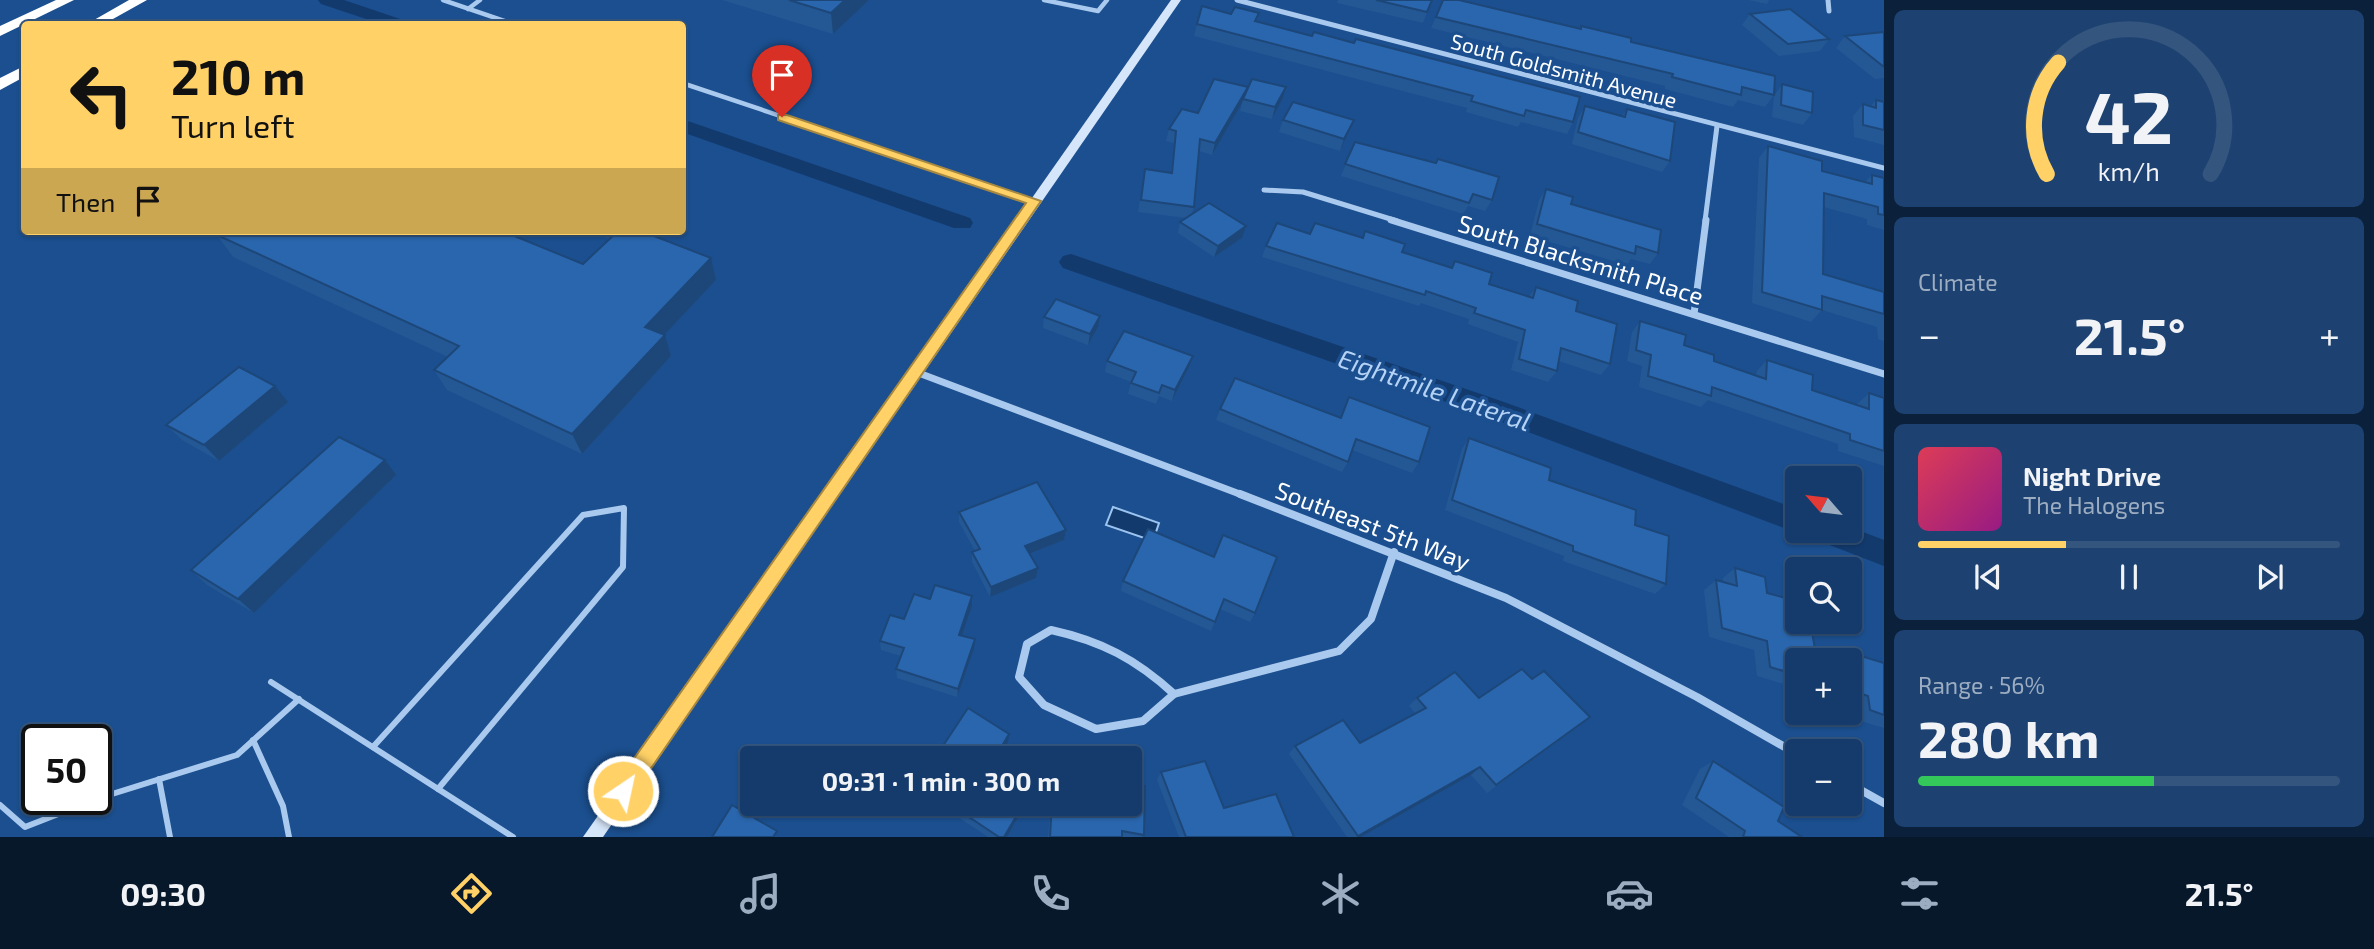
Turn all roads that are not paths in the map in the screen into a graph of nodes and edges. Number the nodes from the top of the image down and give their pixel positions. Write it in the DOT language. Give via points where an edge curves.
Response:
graph roads {
  1 [pos="67,0"];
  2 [pos="74,0"];
  3 [pos="140,0"];
  4 [pos="146,0"];
  5 [pos="443,0"];
  6 [pos="480,0"];
  7 [pos="1044,0"];
  8 [pos="1107,0"];
  9 [pos="1175,0"];
  10 [pos="1237,0"];
  11 [pos="1828,0"];
  12 [pos="468,9"];
  13 [pos="1829,11"];
  14 [pos="23,21"];
  15 [pos="33,21"];
  16 [pos="100,21"];
  17 [pos="109,21"];
  18 [pos="504,21"];
  19 [pos="21,22"];
  20 [pos="21,27"];
  21 [pos="0,32"];
  22 [pos="0,38"];
  23 [pos="21,63"];
  24 [pos="21,73"];
  25 [pos="0,74"];
  26 [pos="686,84"];
  27 [pos="0,85"];
  28 [pos="1717,126"];
  29 [pos="1884,168"];
  30 [pos="1264,190"];
  31 [pos="1034,201"];
  32 [pos="1694,314"];
  33 [pos="916,372"];
  34 [pos="1884,374"];
  35 [pos="1394,552"];
  36 [pos="271,682"];
  37 [pos="1174,694"];
  38 [pos="299,699"];
  39 [pos="253,740"];
  40 [pos="373,747"];
  41 [pos="1785,747"];
  42 [pos="159,779"];
  43 [pos="438,789"];
  44 [pos="1862,791"];
  45 [pos="112,794"];
  46 [pos="1884,803"];
  47 [pos="0,805"];
  48 [pos="55,815"];
  49 [pos="170,837"];
  50 [pos="289,837"];
  51 [pos="513,837"];
  52 [pos="592,837"];
  1 -- 14 [label="highway"];
  2 -- 15 [label="highway"];
  3 -- 16 [label="highway"];
  4 -- 17 [label="highway"];
  5 -- 12 [label="lane"];
  6 -- 12 [label="lane"];
  7 -- 8 [label="lane" via="1098,11"];
  9 -- 31 [label="main road"];
  10 -- 28 [label="street, South Goldsmith Avenue"];
  11 -- 13 [label="street"];
  12 -- 18 [label="lane"];
  19 -- 21 [label="highway"];
  20 -- 22 [label="highway"];
  23 -- 25 [label="highway"];
  24 -- 27 [label="highway"];
  26 -- 31 [label="lane"];
  28 -- 29 [label="street, South Goldsmith Avenue"];
  28 -- 32 [label="street"];
  30 -- 32 [label="street, South Blacksmith Place" via="1303,192"];
  31 -- 33 [label="main road"];
  32 -- 34 [label="street, South Blacksmith Place"];
  33 -- 35 [label="street, Southeast 5th Way"];
  33 -- 52 [label="main road"];
  35 -- 37 [label="street" via="1374,620 1339,651"];
  35 -- 41 [label="street, Southeast 5th Way" via="1572,630"];
  36 -- 38 [label="lane"];
  37 -- 37 [label="street" via="1140,661 1094,639 1051,631 1027,645 1019,677 1044,705 1096,729 1143,721"];
  38 -- 39 [label="lane"];
  38 -- 40 [label="lane"];
  39 -- 42 [label="lane" via="237,755"];
  39 -- 50 [label="lane" via="283,806"];
  40 -- 43 [label="lane"];
  40 -- 43 [label="lane" via="583,515 624,508 623,567"];
  42 -- 45 [label="lane"];
  42 -- 49 [label="lane"];
  43 -- 51 [label="lane"];
  44 -- 46 [label="street"];
  47 -- 48 [label="lane" via="25,827"];
}
